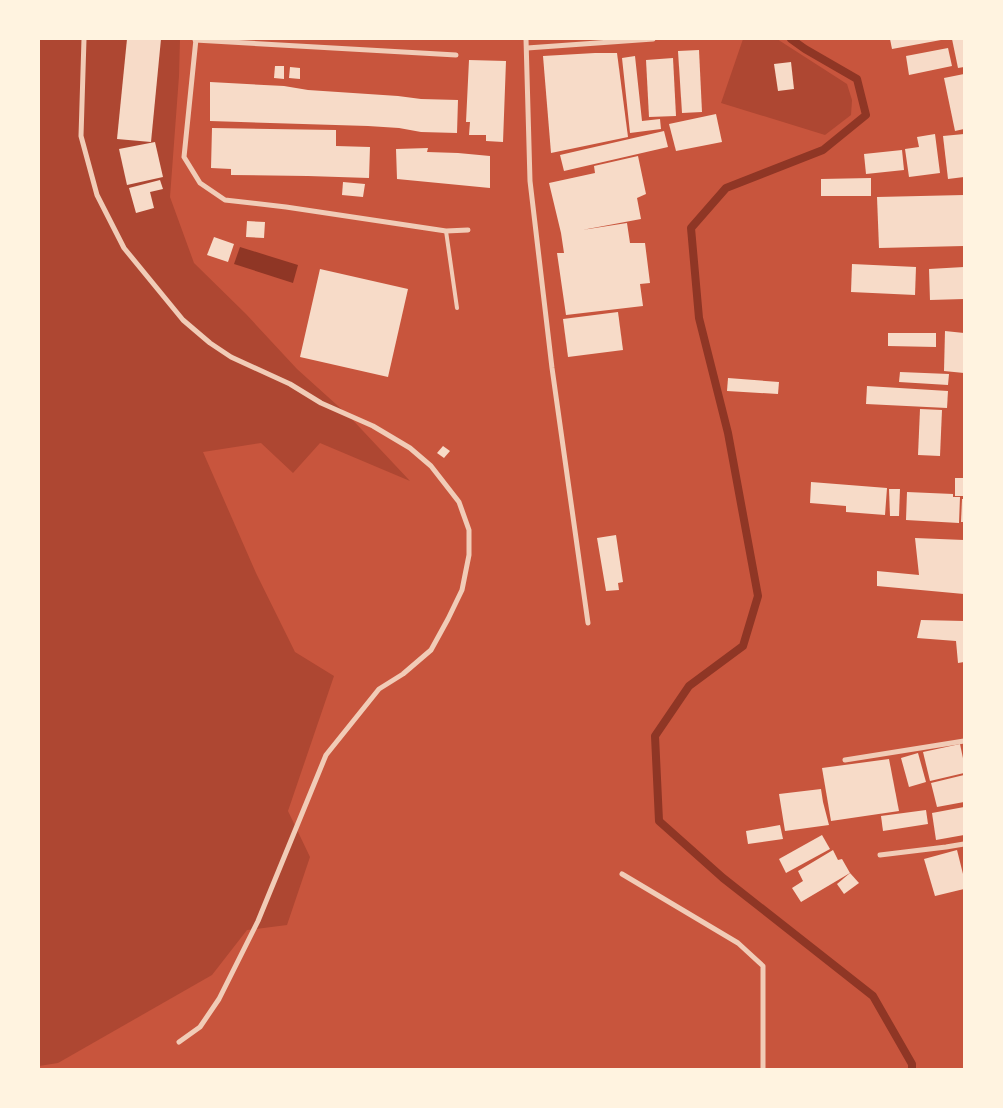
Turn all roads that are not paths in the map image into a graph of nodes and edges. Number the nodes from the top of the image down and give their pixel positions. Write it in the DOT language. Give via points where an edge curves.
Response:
graph roads {
  1 [pos="84,39"];
  2 [pos="526,39"];
  3 [pos="653,39"];
  4 [pos="196,40"];
  5 [pos="527,48"];
  6 [pos="456,55"];
  7 [pos="446,230"];
  8 [pos="468,230"];
  9 [pos="457,308"];
  10 [pos="588,623"];
  11 [pos="964,742"];
  12 [pos="845,760"];
  13 [pos="964,844"];
  14 [pos="880,855"];
  15 [pos="622,874"];
  16 [pos="179,1042"];
  17 [pos="763,1069"];
  1 -- 16 [label="street" via="81,136 97,195 124,248 183,320 210,343 231,357 373,426 410,448 432,466 459,502 470,530 462,590 448,619 430,650 403,674 379,689 326,755 258,921 219,999 200,1027"];
  2 -- 5 [label="street"];
  3 -- 5 [label="street"];
  4 -- 6 [label="street"];
  4 -- 7 [label="street" via="184,157 200,183 225,200"];
  5 -- 10 [label="street" via="530,180 552,368"];
  7 -- 8 [label="street"];
  7 -- 9 [label="lane"];
  11 -- 12 [label="street"];
  13 -- 14 [label="street"];
  15 -- 17 [label="street" via="738,943 763,966"];
}
